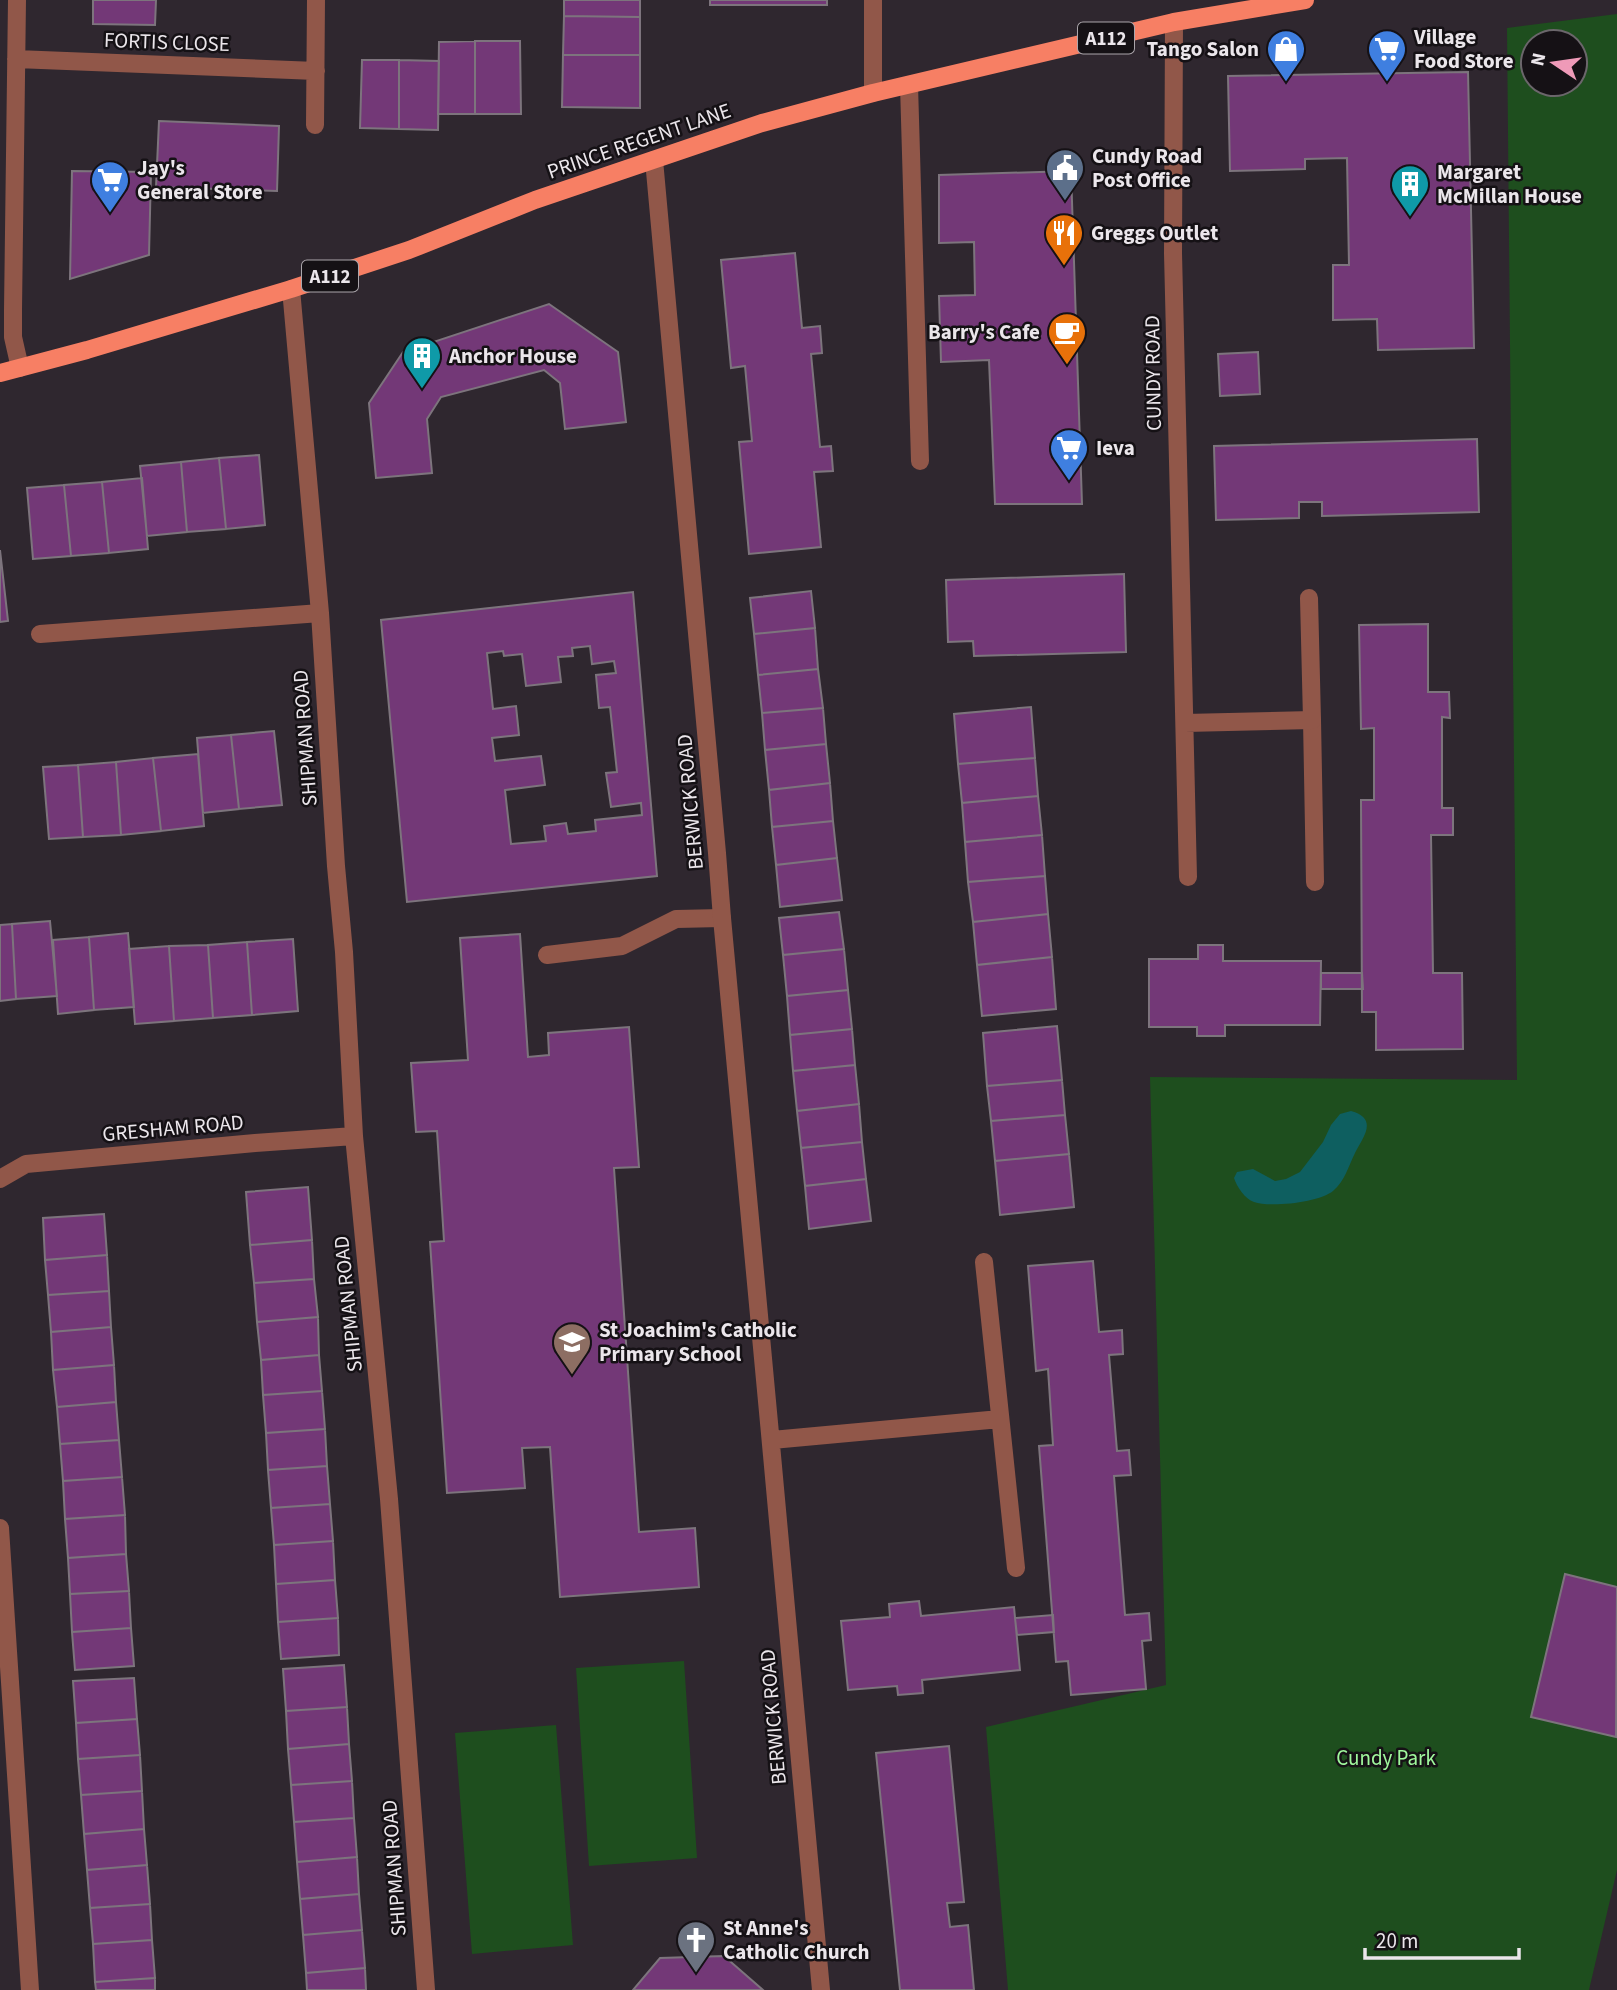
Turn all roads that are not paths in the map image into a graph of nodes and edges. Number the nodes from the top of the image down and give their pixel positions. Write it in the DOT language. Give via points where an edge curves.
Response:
graph roads {
  1 [pos="17,0"];
  2 [pos="316,0"];
  3 [pos="873,0"];
  4 [pos="1305,0"];
  5 [pos="1174,22"];
  6 [pos="16,59"];
  7 [pos="316,71"];
  8 [pos="909,85"];
  9 [pos="873,93"];
  10 [pos="315,125"];
  11 [pos="654,160"];
  12 [pos="291,289"];
  13 [pos="20,368"];
  14 [pos="0,373"];
  15 [pos="920,461"];
  16 [pos="1309,598"];
  17 [pos="320,613"];
  18 [pos="40,634"];
  19 [pos="1312,720"];
  20 [pos="1185,723"];
  21 [pos="1188,877"];
  22 [pos="1315,882"];
  23 [pos="722,918"];
  24 [pos="547,955"];
  25 [pos="354,1136"];
  26 [pos="0,1179"];
  27 [pos="984,1262"];
  28 [pos="1000,1419"];
  29 [pos="772,1440"];
  30 [pos="0,1528"];
  31 [pos="1016,1568"];
  32 [pos="30,1990"];
  33 [pos="426,1990"];
  34 [pos="821,1990"];
  1 -- 6 [label="street"];
  2 -- 7 [label="street"];
  3 -- 9 [label="street"];
  4 -- 5 [label="main road, PRINCE REGENT LANE / A112"];
  5 -- 8 [label="main road, PRINCE REGENT LANE / A112"];
  5 -- 20 [label="street, CUNDY ROAD" via="1173,253"];
  6 -- 7 [label="street, FORTIS CLOSE"];
  6 -- 13 [label="street" via="13,337"];
  7 -- 10 [label="street"];
  8 -- 9 [label="main road, PRINCE REGENT LANE / A112"];
  8 -- 15 [label="street"];
  9 -- 11 [label="main road, PRINCE REGENT LANE / A112" via="761,123"];
  11 -- 12 [label="main road, PRINCE REGENT LANE / A112"];
  11 -- 23 [label="street, BERWICK ROAD"];
  12 -- 13 [label="main road, PRINCE REGENT LANE / A112"];
  12 -- 17 [label="street, SHIPMAN ROAD"];
  13 -- 14 [label="main road, PRINCE REGENT LANE / A112"];
  16 -- 19 [label="street"];
  17 -- 18 [label="street"];
  17 -- 25 [label="street, SHIPMAN ROAD"];
  19 -- 20 [label="street"];
  19 -- 22 [label="street"];
  20 -- 21 [label="street, CUNDY ROAD"];
  23 -- 24 [label="street" via="676,919 622,946"];
  23 -- 29 [label="street, BERWICK ROAD"];
  25 -- 26 [label="street, GRESHAM ROAD" via="26,1164"];
  25 -- 33 [label="street, SHIPMAN ROAD" via="389,1499"];
  27 -- 28 [label="street"];
  28 -- 29 [label="street"];
  28 -- 31 [label="street"];
  29 -- 34 [label="street, BERWICK ROAD"];
  30 -- 32 [label="street"];
}
